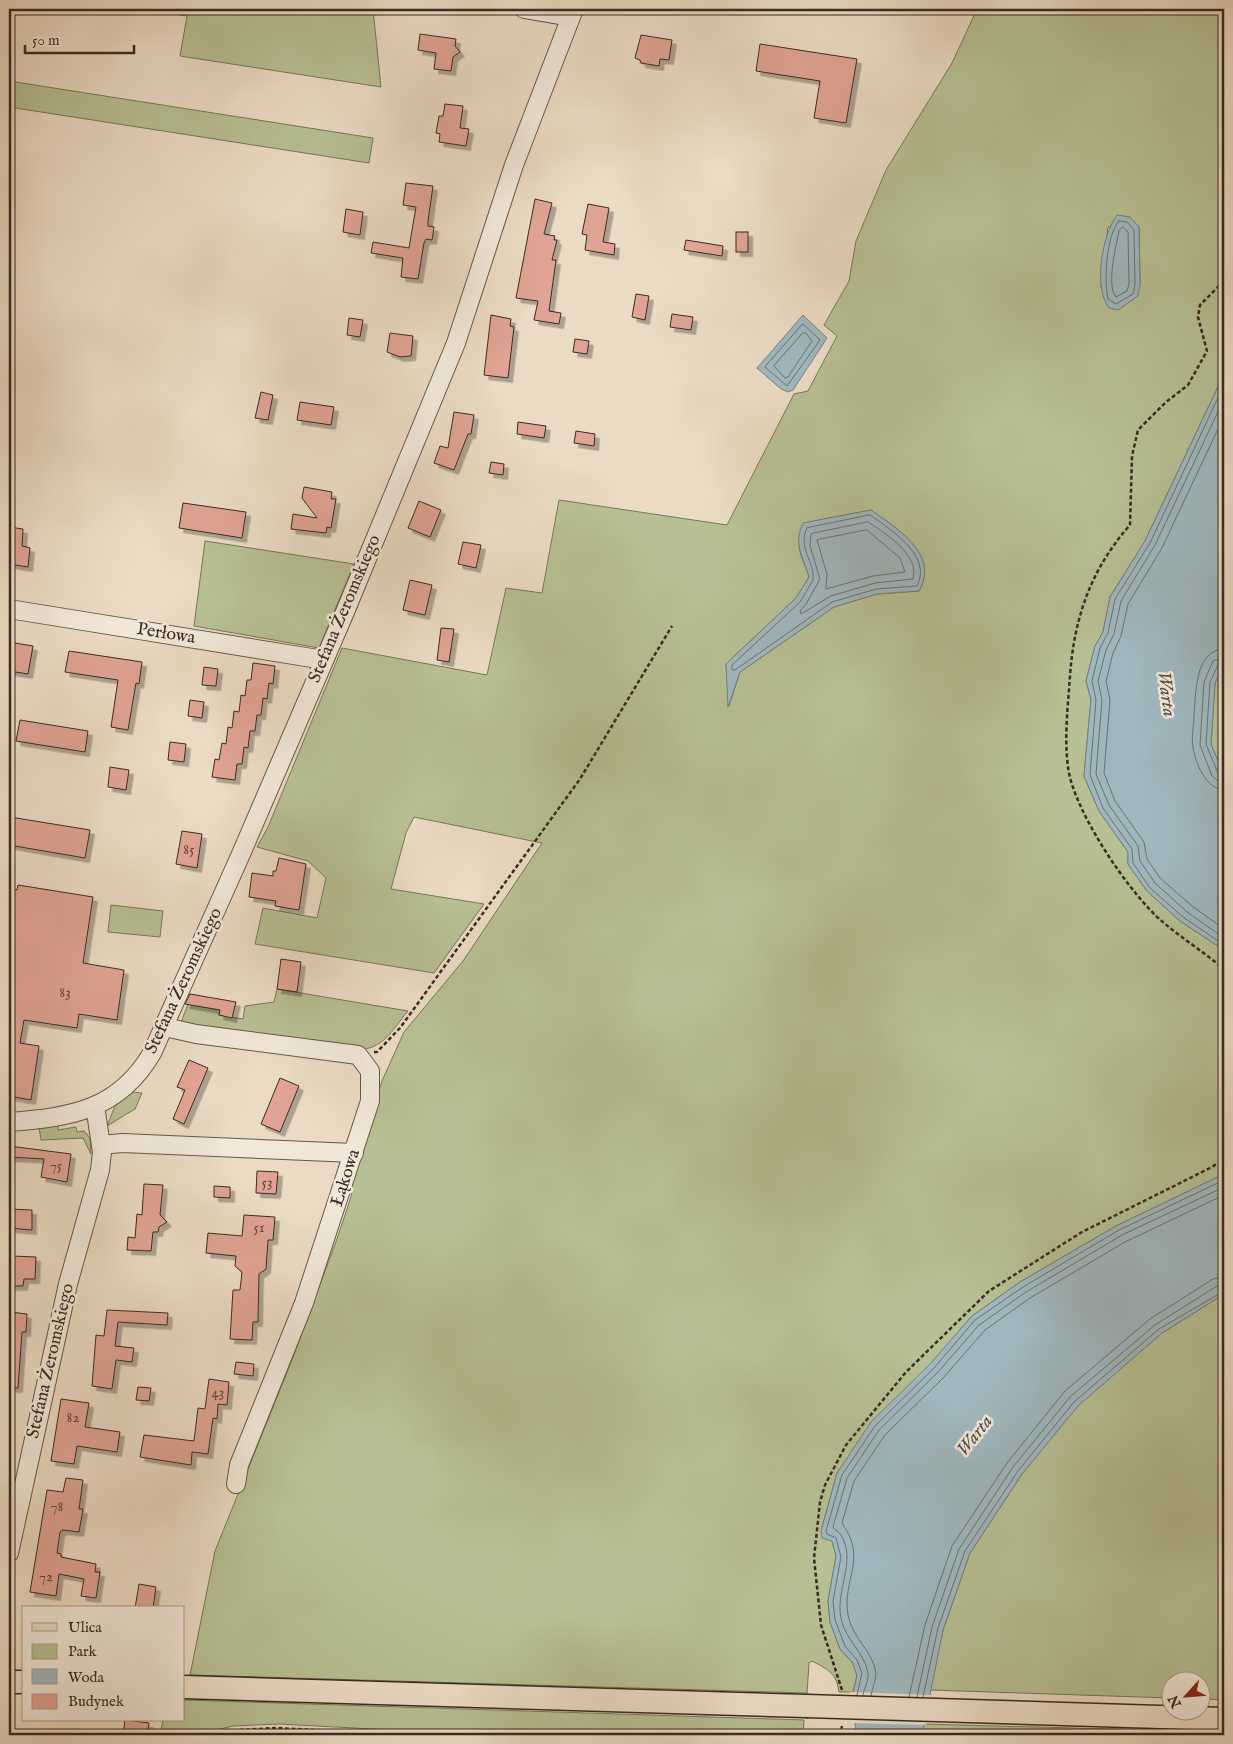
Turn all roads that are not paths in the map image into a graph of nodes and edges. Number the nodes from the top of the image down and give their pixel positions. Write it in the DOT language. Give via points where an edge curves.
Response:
graph roads {
  1 [pos="524,9"];
  2 [pos="572,13"];
  3 [pos="9,609"];
  4 [pos="324,660"];
  5 [pos="165,1027"];
  6 [pos="95,1106"];
  7 [pos="9,1122"];
  8 [pos="101,1145"];
  9 [pos="354,1153"];
  10 [pos="236,1484"];
  11 [pos="15,1486"];
  12 [pos="9,1553"];
  13 [pos="9,1682"];
  14 [pos="22,1682"];
  15 [pos="185,1687"];
  16 [pos="1224,1719"];
  1 -- 2 [label="street"];
  2 -- 4 [label="street, Stefana Żeromskiego" via="514,165 456,342"];
  3 -- 4 [label="street, Perłowa"];
  4 -- 5 [label="street, Stefana Żeromskiego"];
  5 -- 6 [label="street, Stefana Żeromskiego" via="136,1075 118,1092"];
  5 -- 9 [label="street, Łąkowa" via="358,1055 370,1071 370,1101"];
  6 -- 7 [label="street" via="63,1117"];
  6 -- 8 [label="street, Stefana Żeromskiego"];
  8 -- 9 [label="street"];
  8 -- 11 [label="street, Stefana Żeromskiego" via="100,1170"];
  9 -- 10 [label="street, Łąkowa" via="304,1303 239,1465"];
  11 -- 12 [label="street, Stefana Żeromskiego"];
  13 -- 14 [label="main road"];
  15 -- 16 [label="main road, bridge"];
}
